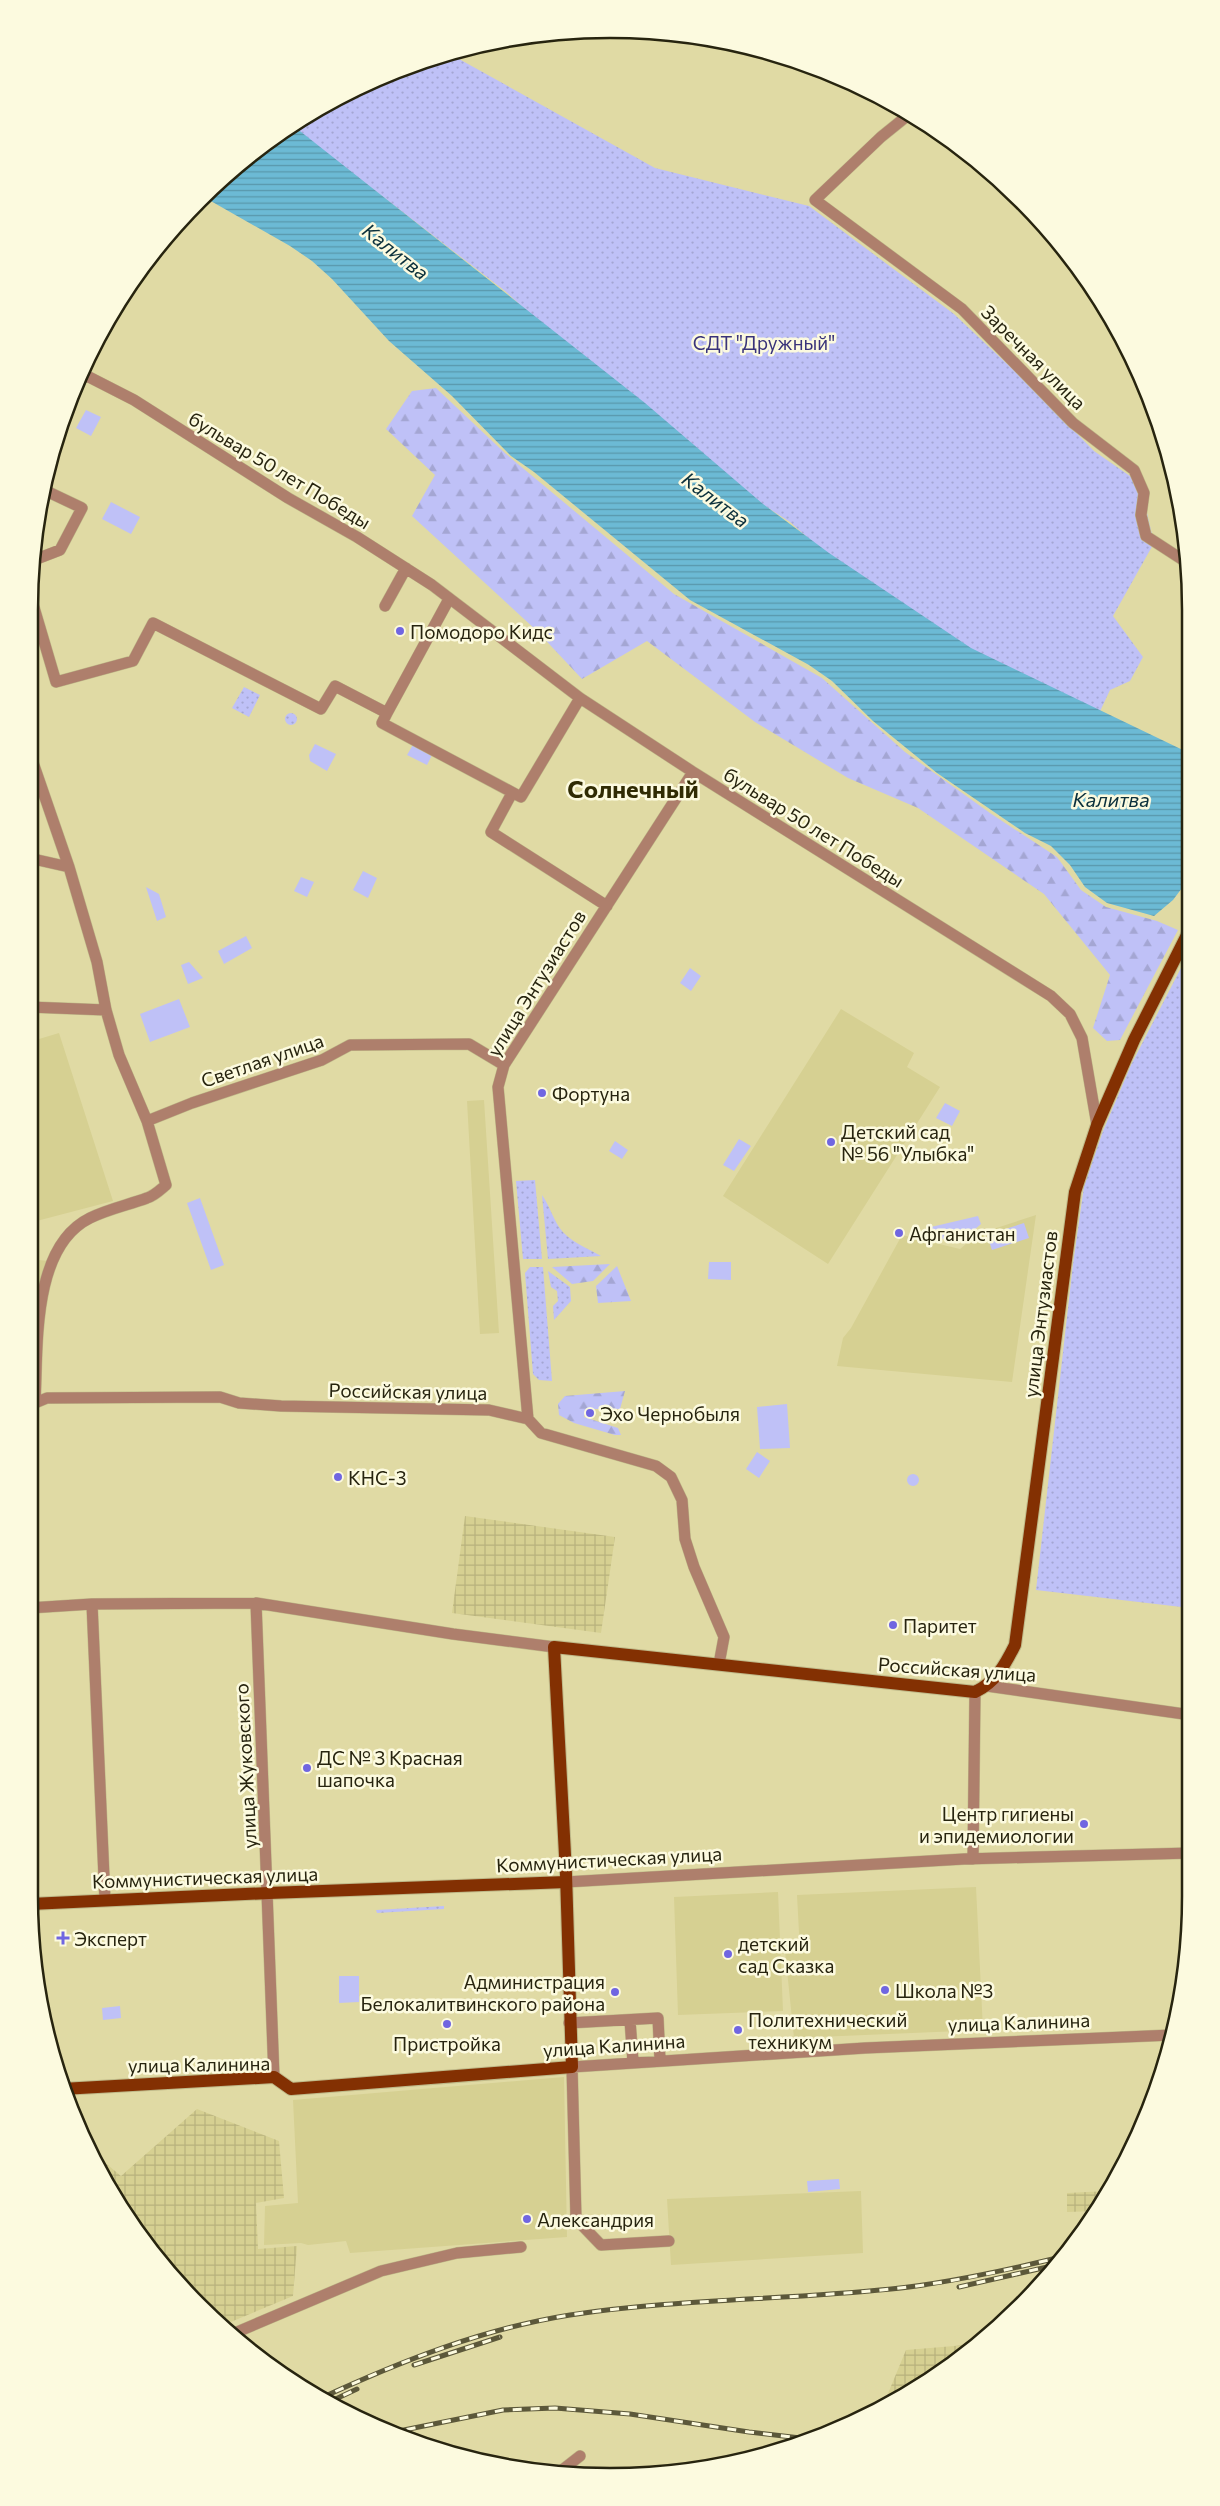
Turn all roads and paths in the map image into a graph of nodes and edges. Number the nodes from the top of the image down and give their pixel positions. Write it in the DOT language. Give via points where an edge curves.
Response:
graph roads {
  1 [pos="904,119"];
  2 [pos="87,378"];
  3 [pos="51,491"];
  4 [pos="40,558"];
  5 [pos="1180,558"];
  6 [pos="406,568"];
  7 [pos="449,598"];
  8 [pos="385,606"];
  9 [pos="38,621"];
  10 [pos="580,698"];
  11 [pos="385,718"];
  12 [pos="693,772"];
  13 [pos="38,777"];
  14 [pos="512,793"];
  15 [pos="38,860"];
  16 [pos="69,867"];
  17 [pos="607,906"];
  18 [pos="1182,945"];
  19 [pos="38,1007"];
  20 [pos="106,1010"];
  21 [pos="504,1065"];
  22 [pos="147,1121"];
  23 [pos="1097,1125"];
  24 [pos="38,1334"];
  25 [pos="38,1403"];
  26 [pos="528,1420"];
  27 [pos="256,1603"];
  28 [pos="92,1604"];
  29 [pos="38,1607"];
  30 [pos="554,1647"];
  31 [pos="719,1664"];
  32 [pos="981,1689"];
  33 [pos="1182,1714"];
  34 [pos="1182,1853"];
  35 [pos="974,1858"];
  36 [pos="566,1882"];
  37 [pos="269,1892"];
  38 [pos="105,1900"];
  39 [pos="38,1904"];
  40 [pos="630,2020"];
  41 [pos="569,2023"];
  42 [pos="1165,2035"];
  43 [pos="660,2060"];
  44 [pos="633,2062"];
  45 [pos="572,2067"];
  46 [pos="274,2077"];
  47 [pos="71,2088"];
  48 [pos="670,2242"];
  49 [pos="521,2247"];
  50 [pos="239,2331"];
  51 [pos="580,2456"];
  52 [pos="567,2466"];
  1 -- 5 [label="street, Заречная улица" via="814,200 962,308 1073,423 1134,470 1144,493 1141,515 1146,536"];
  2 -- 6 [label="street, бульвар 50 лет Победы" via="134,400"];
  3 -- 4 [label="street" via="82,508 60,550"];
  6 -- 7 [label="street, бульвар 50 лет Победы"];
  6 -- 8 [label="street"];
  7 -- 10 [label="street, бульвар 50 лет Победы"];
  7 -- 11 [label="street"];
  9 -- 11 [label="street" via="56,682 133,661 153,623 321,709 335,686"];
  10 -- 12 [label="street, бульвар 50 лет Победы"];
  10 -- 14 [label="street" via="521,797"];
  11 -- 14 [label="street"];
  12 -- 17 [label="street, улица Энтузиастов"];
  12 -- 23 [label="street, бульвар 50 лет Победы" via="1051,996 1070,1014 1082,1038"];
  13 -- 16 [label="street"];
  14 -- 17 [label="street" via="491,832"];
  15 -- 16 [label="street"];
  16 -- 20 [label="street" via="97,962"];
  17 -- 21 [label="street, улица Энтузиастов"];
  18 -- 23 [label="main road, улица Энтузиастов" via="1134,1040"];
  19 -- 20 [label="street"];
  20 -- 22 [label="street" via="119,1055"];
  21 -- 22 [label="street, Светлая улица" via="469,1044 350,1045 322,1060"];
  21 -- 26 [label="street, улица Энтузиастов" via="498,1087"];
  22 -- 24 [label="street" via="166,1185 149,1198 89,1218 69,1231 50,1268"];
  23 -- 32 [label="main road, улица Энтузиастов" via="1075,1192 1014,1645 1004,1667"];
  25 -- 26 [label="street, Российская улица" via="47,1398 220,1397 239,1403 281,1406 489,1410"];
  26 -- 31 [label="street, Российская улица" via="542,1433 649,1464 671,1477 682,1500 685,1539 694,1567 724,1638"];
  27 -- 28 [label="street, Российская улица"];
  27 -- 30 [label="street, Российская улица"];
  27 -- 37 [label="street, улица Жуковского"];
  28 -- 29 [label="street, Российская улица"];
  28 -- 38 [label="street"];
  30 -- 31 [label="main road, Российская улица"];
  30 -- 36 [label="main road"];
  31 -- 32 [label="main road, Российская улица"];
  32 -- 33 [label="street, Российская улица"];
  32 -- 35 [label="street"];
  34 -- 35 [label="street, Коммунистическая улица"];
  35 -- 36 [label="street, Коммунистическая улица"];
  36 -- 37 [label="main road, Коммунистическая улица"];
  36 -- 41 [label="main road"];
  37 -- 38 [label="main road, Коммунистическая улица"];
  37 -- 46 [label="street, улица Жуковского"];
  38 -- 39 [label="main road, Коммунистическая улица"];
  40 -- 41 [label="street"];
  40 -- 43 [label="street" via="658,2018"];
  40 -- 44 [label="street"];
  41 -- 45 [label="main road"];
  42 -- 43 [label="street, улица Калинина"];
  43 -- 44 [label="street, улица Калинина"];
  44 -- 45 [label="street, улица Калинина"];
  45 -- 46 [label="main road, улица Калинина" via="291,2089"];
  45 -- 48 [label="street" via="576,2219 601,2245"];
  46 -- 47 [label="main road, улица Калинина"];
  49 -- 50 [label="street" via="457,2253 380,2271"];
  51 -- 52 [label="street"];
}
